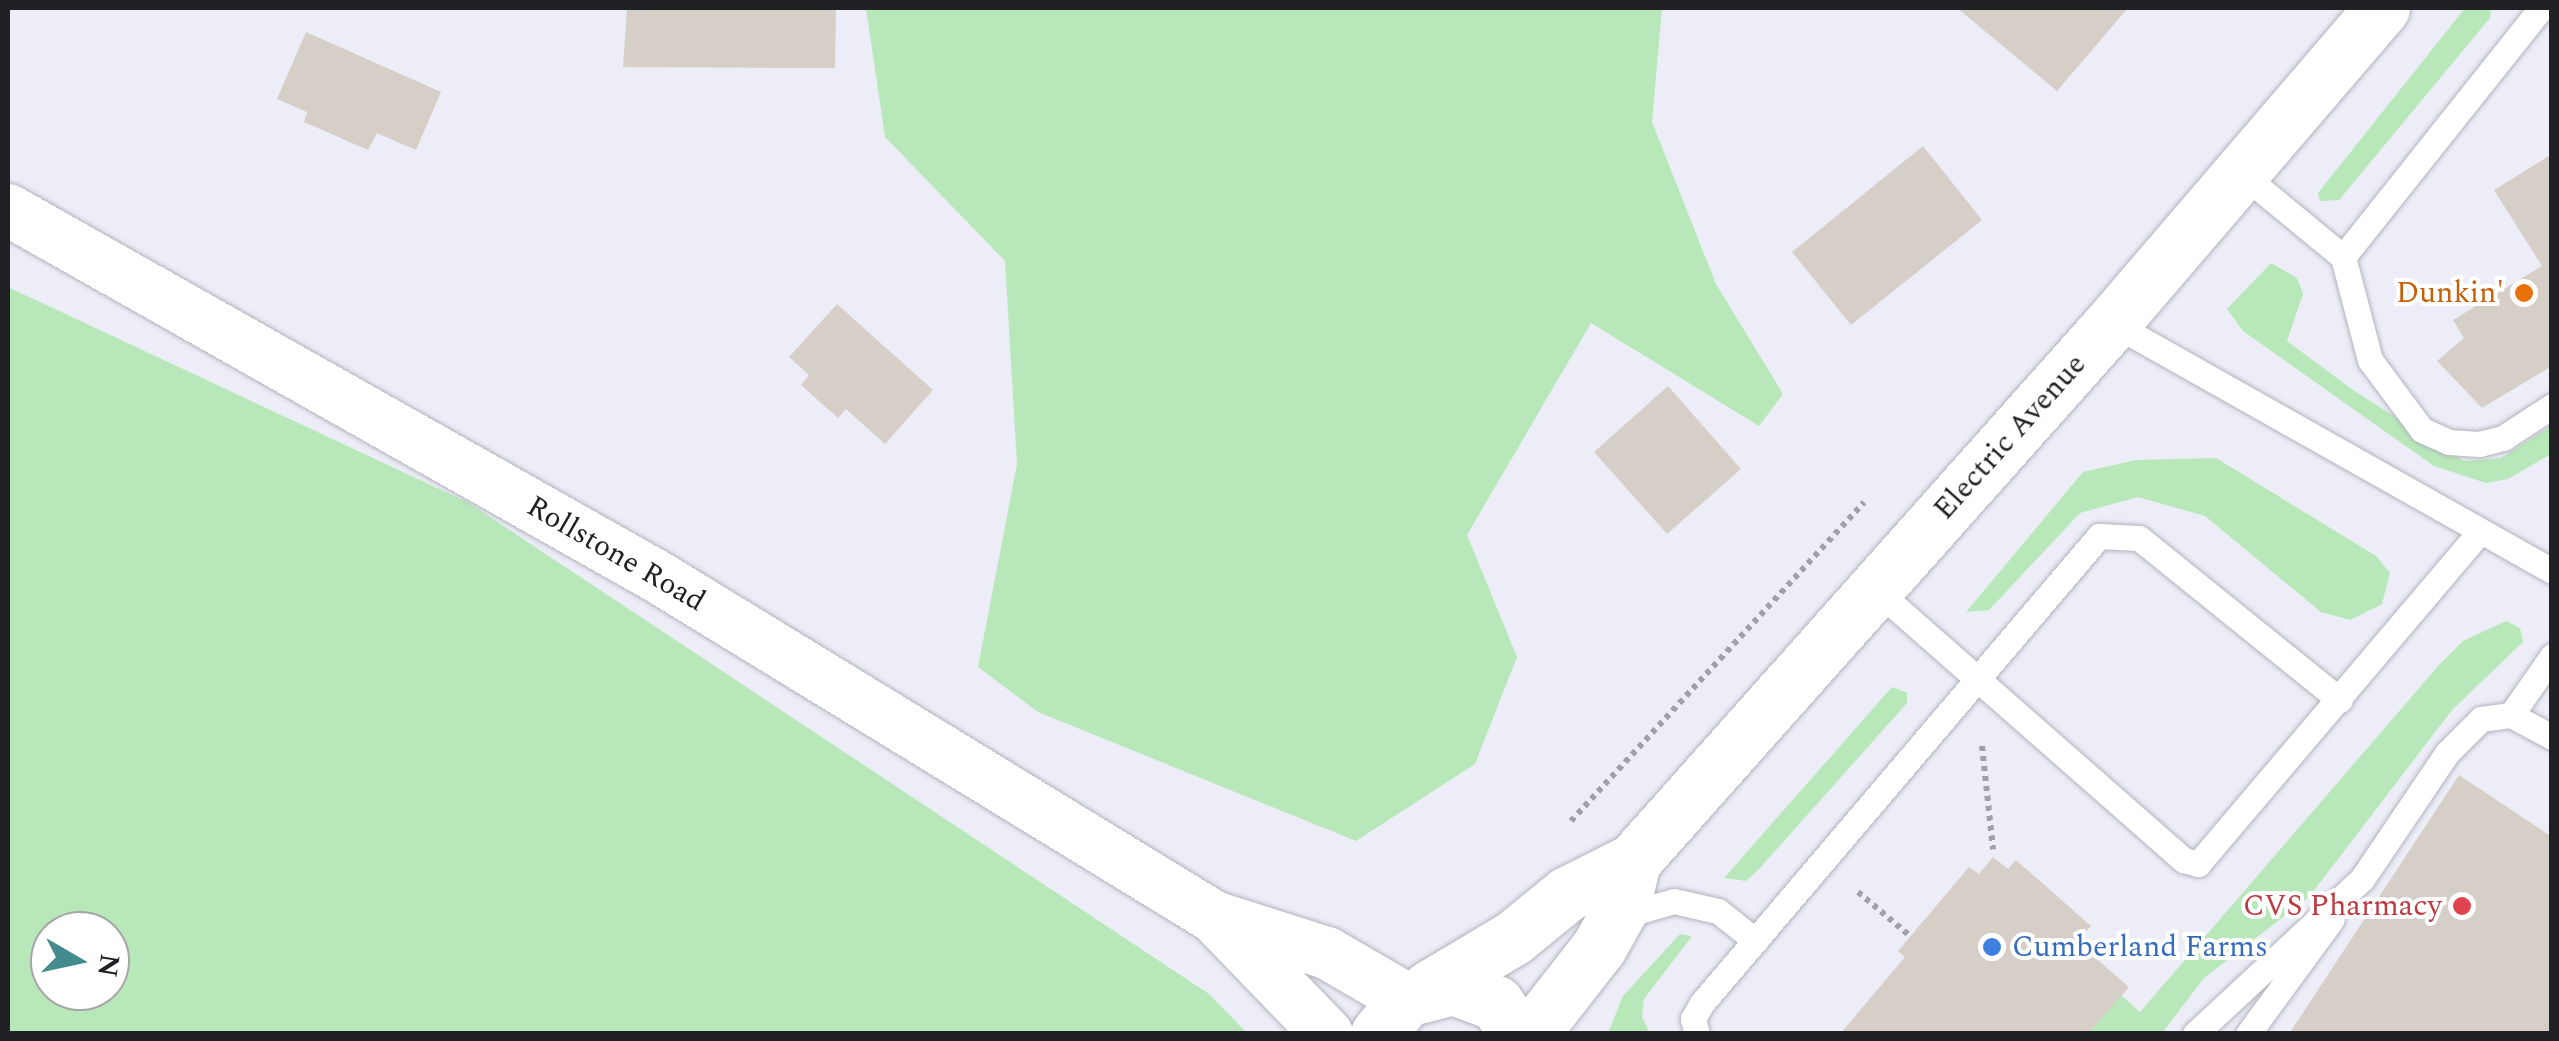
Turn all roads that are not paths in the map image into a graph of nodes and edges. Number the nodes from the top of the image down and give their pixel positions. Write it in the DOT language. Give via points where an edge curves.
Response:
graph roads {
  1 [pos="2382,8"];
  2 [pos="2541,8"];
  3 [pos="2241,173"];
  4 [pos="8,210"];
  5 [pos="2344,257"];
  6 [pos="2112,323"];
  7 [pos="2552,406"];
  8 [pos="2480,532"];
  9 [pos="2552,571"];
  10 [pos="1875,589"];
  11 [pos="2552,656"];
  12 [pos="1974,682"];
  13 [pos="2340,700"];
  14 [pos="2511,715"];
  15 [pos="2552,737"];
  16 [pos="1632,861"];
  17 [pos="2362,879"];
  18 [pos="1214,917"];
  19 [pos="1613,922"];
  20 [pos="1756,941"];
  21 [pos="1404,1007"];
  22 [pos="1327,1034"];
  23 [pos="1518,1034"];
  24 [pos="1531,1034"];
  25 [pos="1697,1034"];
  26 [pos="2195,1034"];
  27 [pos="2248,1034"];
  1 -- 3 [label="main road, Electric Avenue"];
  2 -- 5 [label="lane"];
  3 -- 5 [label="lane"];
  3 -- 6 [label="main road, Electric Avenue"];
  4 -- 18 [label="street, Rollstone Road" via="658,577"];
  5 -- 7 [label="lane" via="2370,360 2422,430 2449,442 2479,444 2502,438"];
  6 -- 8 [label="lane"];
  6 -- 10 [label="main road, Electric Avenue"];
  8 -- 9 [label="lane"];
  8 -- 13 [label="lane"];
  10 -- 12 [label="lane"];
  10 -- 16 [label="main road, Electric Avenue"];
  11 -- 14 [label="lane"];
  12 -- 13 [label="lane" via="2098,536 2113,532 2140,538"];
  12 -- 13 [label="lane" via="2184,860 2198,864"];
  12 -- 20 [label="lane"];
  14 -- 15 [label="lane"];
  14 -- 17 [label="lane" via="2481,719 2455,744"];
  16 -- 19 [label="main road, Electric Avenue"];
  16 -- 21 [label="main road, Electric Avenue" via="1567,894 1513,938"];
  17 -- 26 [label="lane" via="2208,1014"];
  17 -- 27 [label="lane"];
  18 -- 21 [label="street, Rollstone Road" via="1327,953"];
  18 -- 22 [label="street, Rollstone Road"];
  19 -- 20 [label="lane" via="1638,906 1674,900 1718,911"];
  19 -- 24 [label="main road, Electric Avenue" via="1570,992"];
  20 -- 25 [label="lane" via="1697,1011"];
  21 -- 23 [label="main road" via="1476,992 1496,1003"];
}
